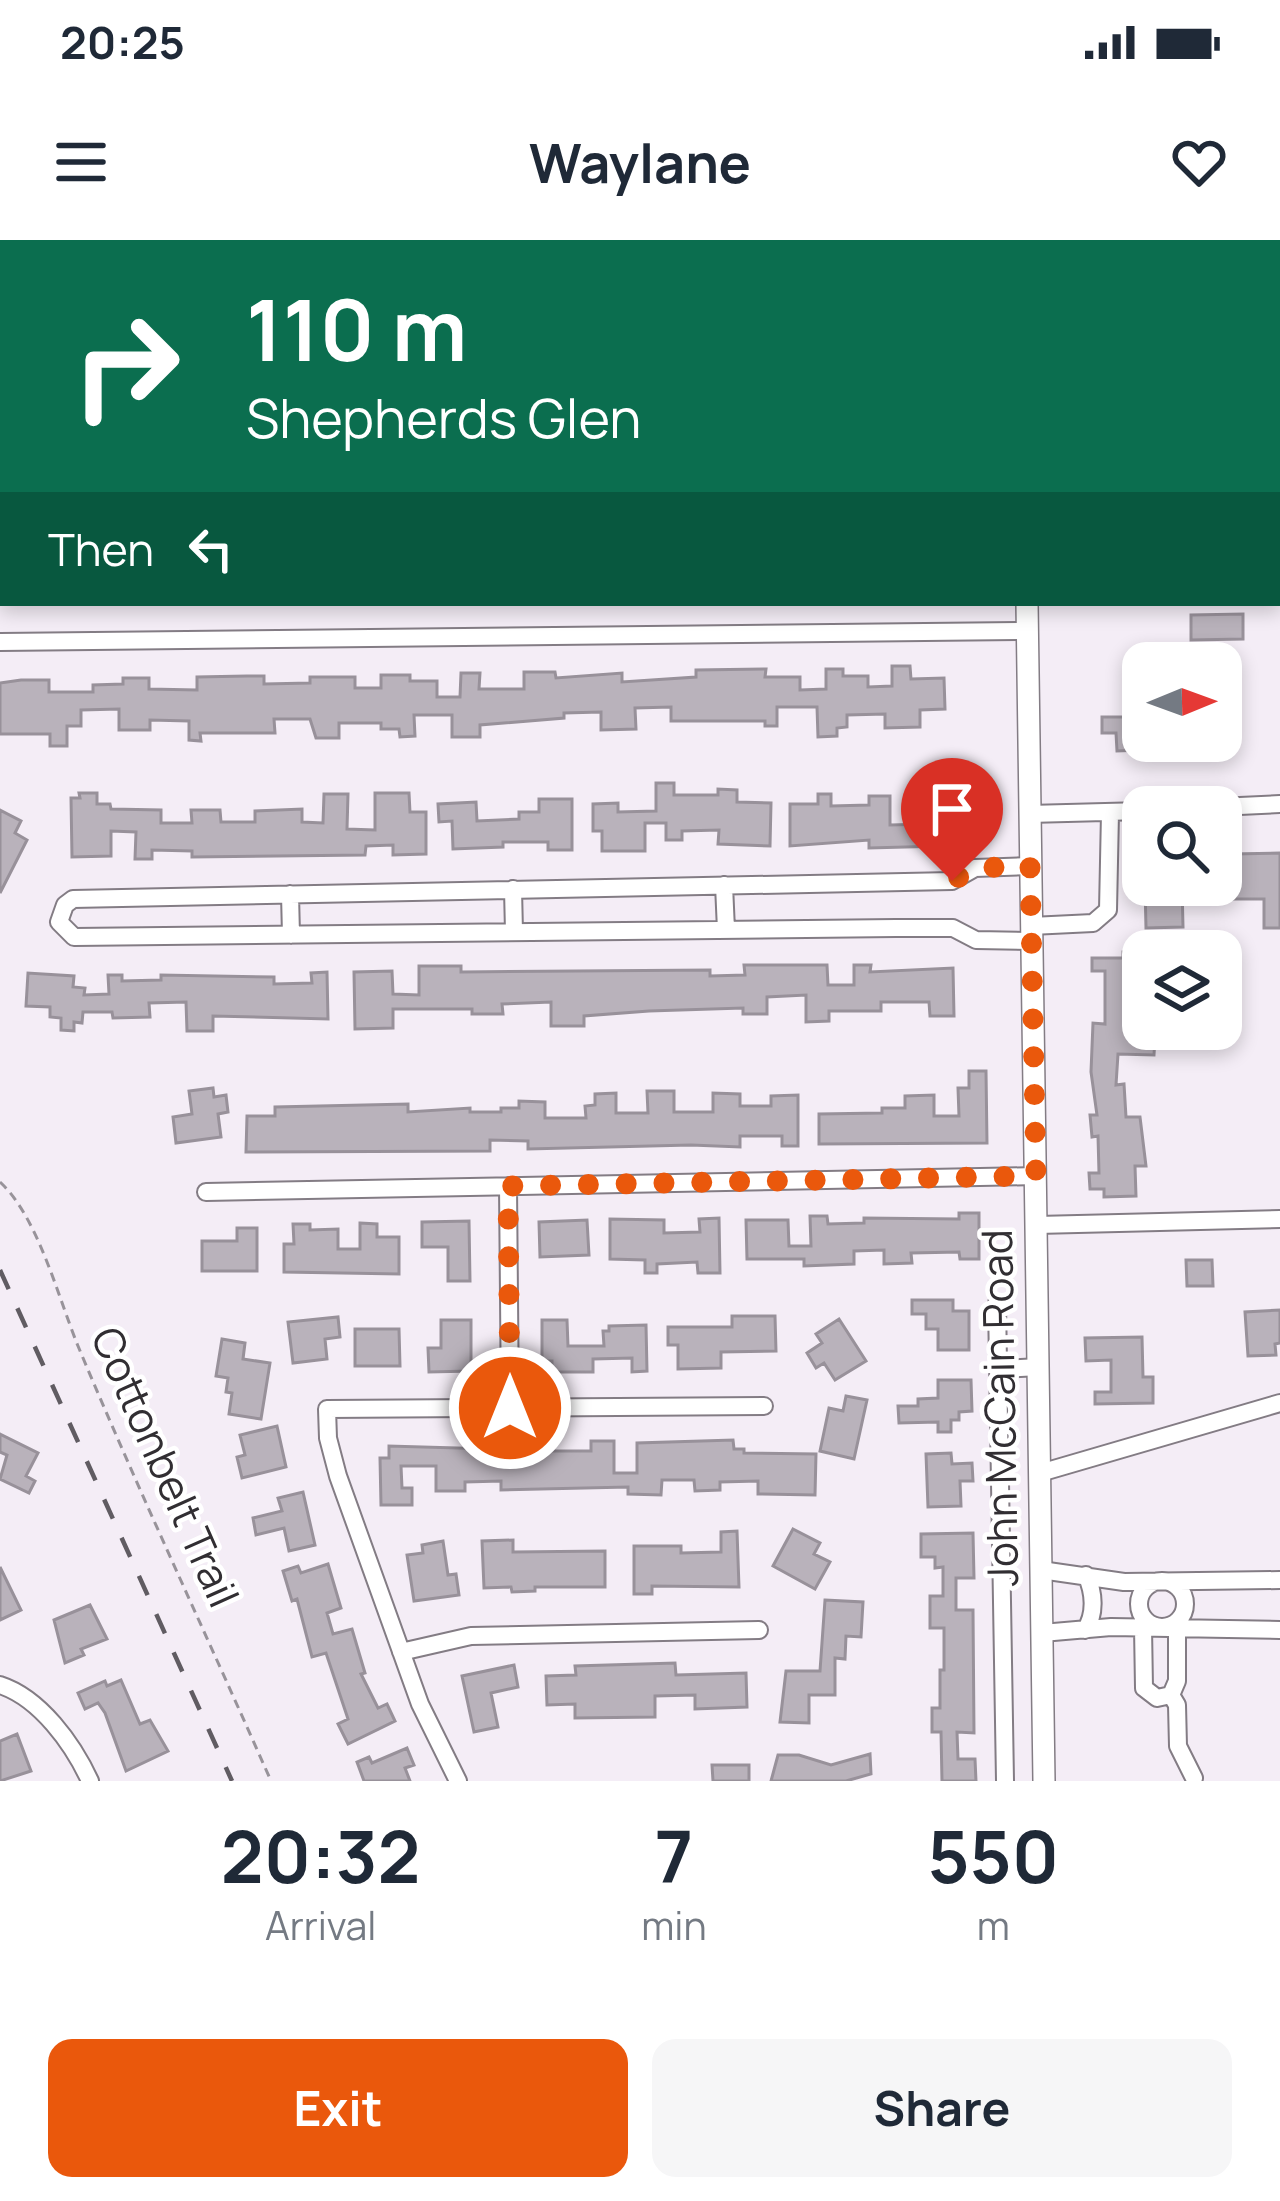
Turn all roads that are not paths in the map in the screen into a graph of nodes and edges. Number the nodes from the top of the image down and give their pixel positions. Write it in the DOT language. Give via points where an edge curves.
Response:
graph roads {
  1 [pos="1027,606"];
  2 [pos="1027,631"];
  3 [pos="0,642"];
  4 [pos="1280,804"];
  5 [pos="1242,806"];
  6 [pos="1122,812"];
  7 [pos="1110,813"];
  8 [pos="1029,814"];
  9 [pos="1030,866"];
  10 [pos="724,885"];
  11 [pos="513,890"];
  12 [pos="290,894"];
  13 [pos="726,930"];
  14 [pos="514,932"];
  15 [pos="1031,933"];
  16 [pos="291,935"];
  17 [pos="1036,1176"];
  18 [pos="508,1186"];
  19 [pos="206,1192"];
  20 [pos="1280,1219"];
  21 [pos="1036,1225"];
  22 [pos="997,1303"];
  23 [pos="1039,1366"];
  24 [pos="1000,1369"];
  25 [pos="1280,1403"];
  26 [pos="764,1406"];
  27 [pos="510,1408"];
  28 [pos="1040,1473"];
  29 [pos="1041,1570"];
  30 [pos="1086,1575"];
  31 [pos="1164,1580"];
  32 [pos="1280,1580"];
  33 [pos="1143,1627"];
  34 [pos="1170,1628"];
  35 [pos="759,1630"];
  36 [pos="1085,1630"];
  37 [pos="1280,1630"];
  38 [pos="1042,1633"];
  39 [pos="401,1652"];
  40 [pos="0,1685"];
  41 [pos="1171,1695"];
  42 [pos="1194,1778"];
  43 [pos="91,1781"];
  44 [pos="458,1781"];
  45 [pos="1005,1781"];
  46 [pos="1044,1781"];
  1 -- 2 [label="main road, John McCain Road"];
  2 -- 3 [label="street"];
  2 -- 8 [label="main road, John McCain Road"];
  4 -- 5 [label="street"];
  6 -- 7 [label="street"];
  7 -- 8 [label="street"];
  7 -- 15 [label="street" via="1108,910 1093,922"];
  8 -- 9 [label="main road, John McCain Road"];
  9 -- 10 [label="street" via="975,868 952,881"];
  9 -- 15 [label="main road, John McCain Road"];
  10 -- 11 [label="street"];
  10 -- 13 [label="street"];
  11 -- 12 [label="street"];
  11 -- 14 [label="street"];
  12 -- 16 [label="street"];
  12 -- 16 [label="street" via="73,899 59,922 74,937"];
  13 -- 14 [label="street"];
  13 -- 15 [label="street" via="953,928 976,940"];
  14 -- 16 [label="street"];
  15 -- 17 [label="main road, John McCain Road"];
  17 -- 18 [label="street"];
  17 -- 21 [label="main road, John McCain Road"];
  18 -- 19 [label="street"];
  18 -- 27 [label="street"];
  20 -- 21 [label="street"];
  21 -- 23 [label="main road, John McCain Road"];
  22 -- 24 [label="street"];
  23 -- 24 [label="street"];
  23 -- 28 [label="main road, John McCain Road"];
  24 -- 45 [label="street"];
  25 -- 28 [label="street"];
  26 -- 27 [label="street"];
  27 -- 39 [label="street" via="326,1409 338,1475"];
  28 -- 29 [label="main road, John McCain Road"];
  29 -- 30 [label="street"];
  29 -- 38 [label="main road, John McCain Road"];
  30 -- 31 [label="street"];
  30 -- 36 [label="street" via="1092,1615"];
  31 -- 32 [label="street"];
  31 -- 34 [label="street" via="1185,1601"];
  31 -- 34 [label="street" via="1150,1584 1138,1603 1143,1618"];
  33 -- 34 [label="street"];
  33 -- 36 [label="street"];
  33 -- 41 [label="street" via="1144,1688 1157,1698"];
  34 -- 37 [label="street"];
  34 -- 41 [label="street" via="1177,1681"];
  35 -- 39 [label="street" via="494,1635"];
  36 -- 38 [label="street"];
  38 -- 46 [label="main road, John McCain Road"];
  39 -- 44 [label="street"];
  40 -- 43 [label="street" via="40,1708"];
  41 -- 42 [label="street" via="1178,1746"];
}
